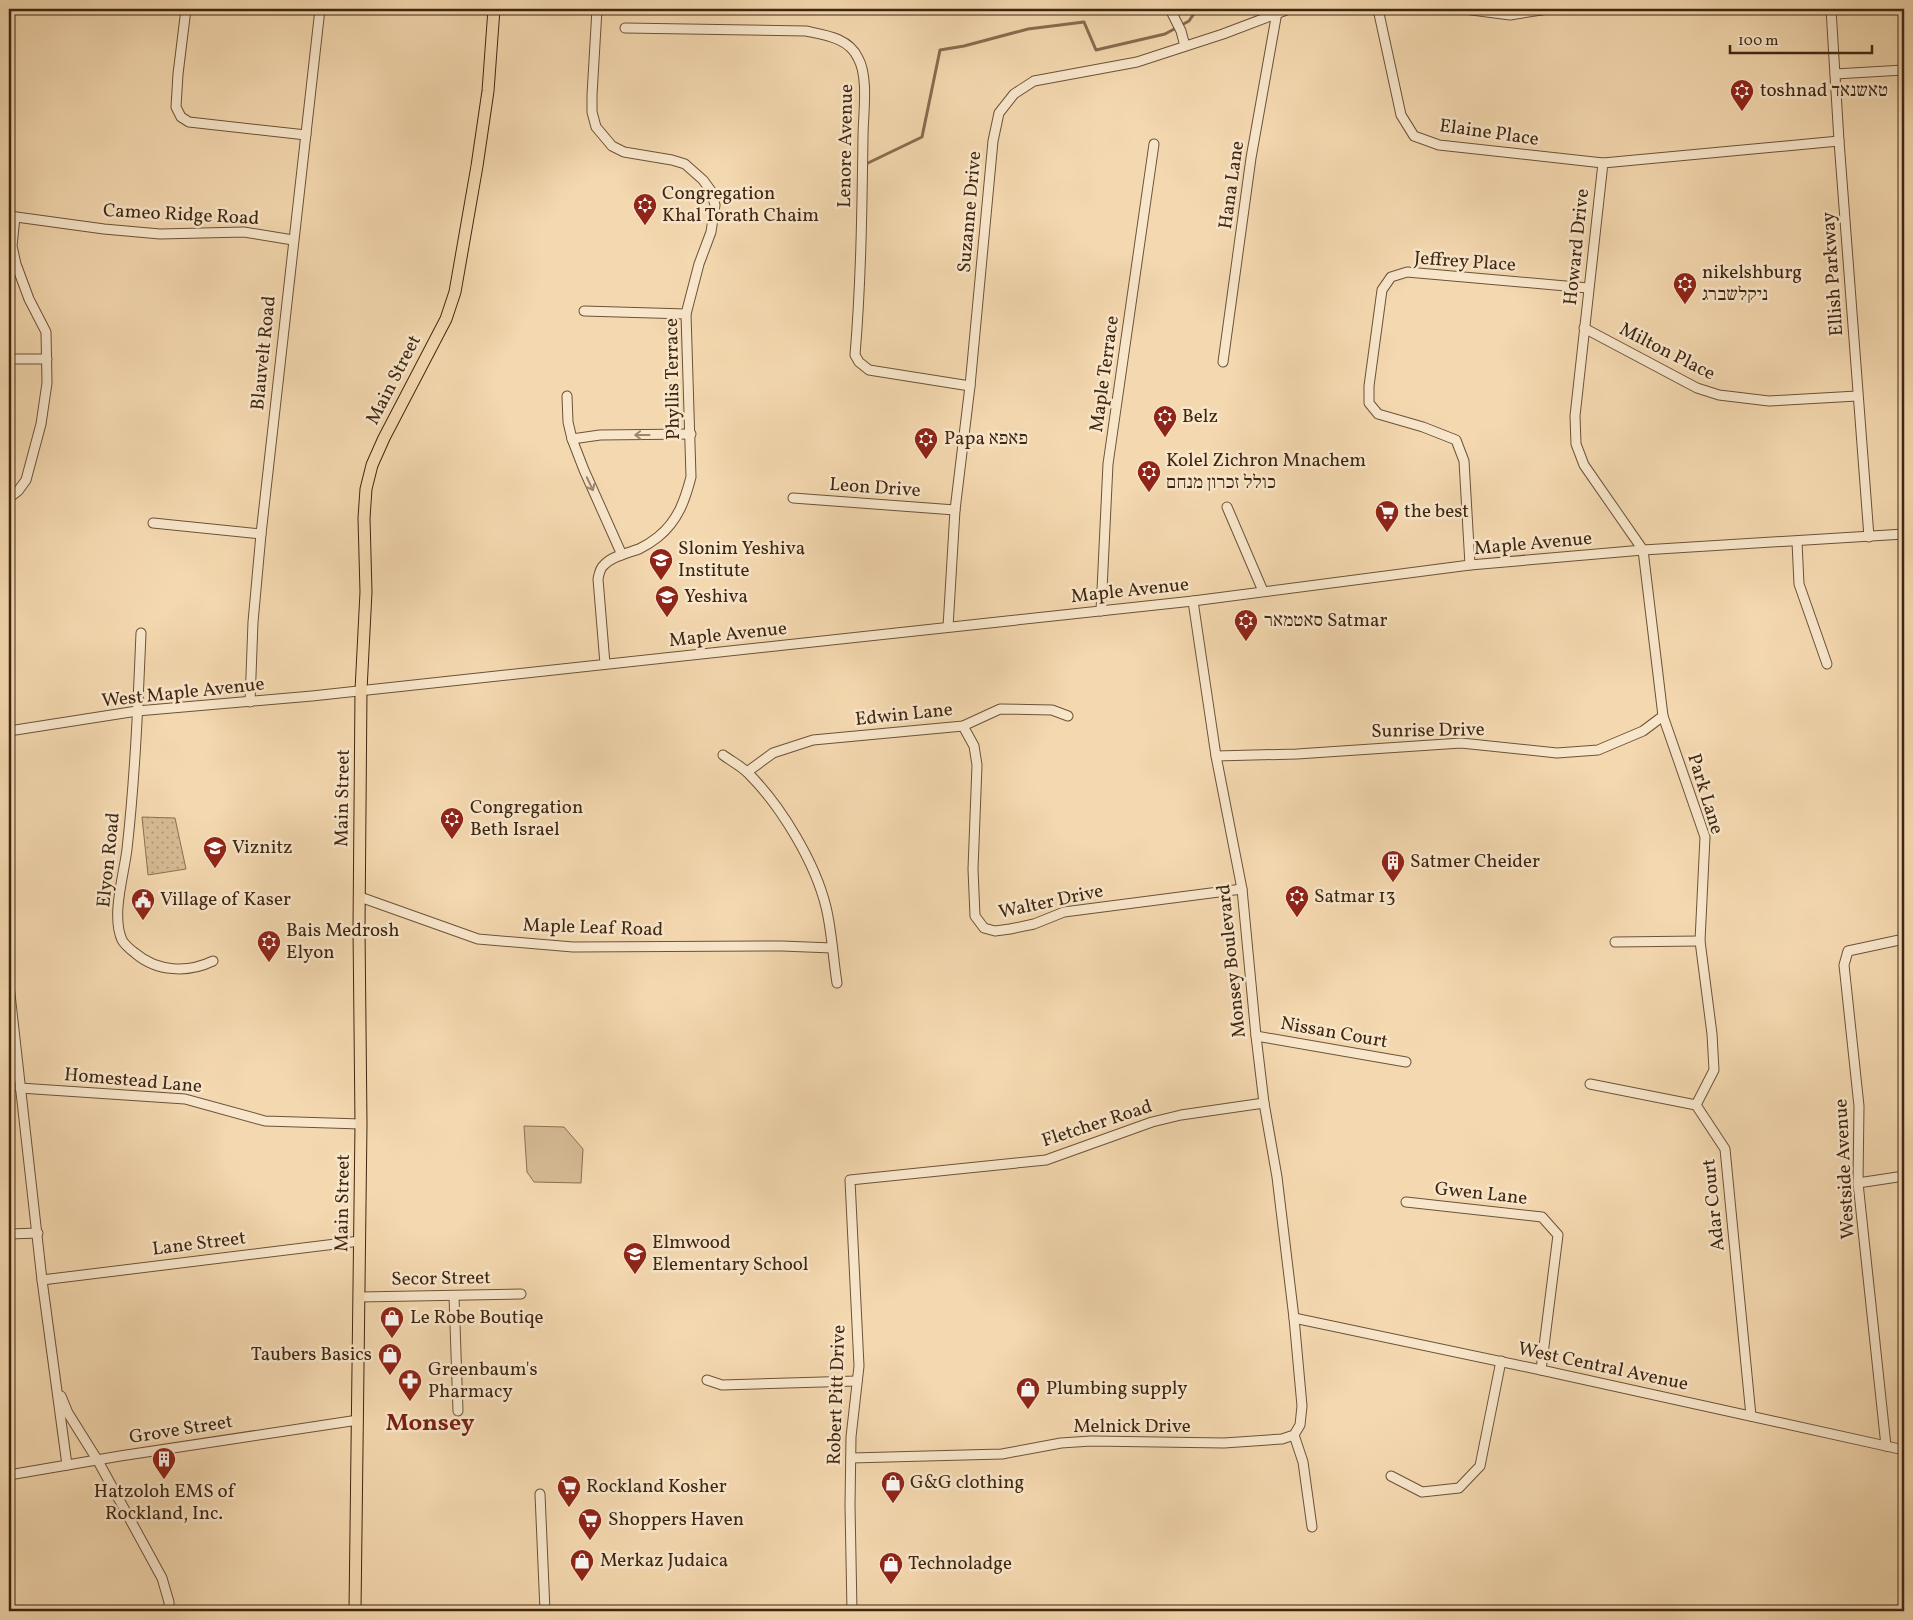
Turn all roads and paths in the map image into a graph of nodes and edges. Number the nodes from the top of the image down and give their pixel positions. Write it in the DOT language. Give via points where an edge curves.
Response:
graph roads {
  1 [pos="186,9"];
  2 [pos="320,9"];
  3 [pos="494,9"];
  4 [pos="597,9"];
  5 [pos="1170,9"];
  6 [pos="1289,9"];
  7 [pos="1378,9"];
  8 [pos="1464,9"];
  9 [pos="1548,9"];
  10 [pos="1831,9"];
  11 [pos="1277,12"];
  12 [pos="625,28"];
  13 [pos="1185,46"];
  14 [pos="1904,70"];
  15 [pos="1835,74"];
  16 [pos="306,135"];
  17 [pos="1839,141"];
  18 [pos="1154,144"];
  19 [pos="1603,163"];
  20 [pos="12,216"];
  21 [pos="293,240"];
  22 [pos="1588,288"];
  23 [pos="584,311"];
  24 [pos="686,314"];
  25 [pos="1584,328"];
  26 [pos="9,359"];
  27 [pos="47,359"];
  28 [pos="1223,362"];
  29 [pos="970,386"];
  30 [pos="567,396"];
  31 [pos="1857,396"];
  32 [pos="691,434"];
  33 [pos="572,439"];
  34 [pos="9,498"];
  35 [pos="793,498"];
  36 [pos="1227,507"];
  37 [pos="954,510"];
  38 [pos="152,523"];
  39 [pos="261,534"];
  40 [pos="1904,534"];
  41 [pos="1869,537"];
  42 [pos="1797,542"];
  43 [pos="1644,550"];
  44 [pos="622,554"];
  45 [pos="1470,565"];
  46 [pos="1262,591"];
  47 [pos="1193,601"];
  48 [pos="1101,611"];
  49 [pos="948,627"];
  50 [pos="141,633"];
  51 [pos="605,664"];
  52 [pos="1827,664"];
  53 [pos="361,690"];
  54 [pos="250,702"];
  55 [pos="138,711"];
  56 [pos="1068,716"];
  57 [pos="1662,716"];
  58 [pos="963,726"];
  59 [pos="9,732"];
  60 [pos="723,755"];
  61 [pos="1216,756"];
  62 [pos="747,772"];
  63 [pos="1242,889"];
  64 [pos="360,897"];
  65 [pos="1904,939"];
  66 [pos="1700,941"];
  67 [pos="1615,942"];
  68 [pos="832,948"];
  69 [pos="213,961"];
  70 [pos="837,983"];
  71 [pos="9,986"];
  72 [pos="1256,1036"];
  73 [pos="1406,1062"];
  74 [pos="1590,1084"];
  75 [pos="20,1088"];
  76 [pos="1264,1103"];
  77 [pos="1696,1105"];
  78 [pos="361,1124"];
  79 [pos="1904,1176"];
  80 [pos="850,1180"];
  81 [pos="1858,1184"];
  82 [pos="1406,1202"];
  83 [pos="38,1233"];
  84 [pos="9,1234"];
  85 [pos="360,1241"];
  86 [pos="42,1280"];
  87 [pos="522,1294"];
  88 [pos="360,1296"];
  89 [pos="454,1296"];
  90 [pos="1294,1318"];
  91 [pos="1501,1362"];
  92 [pos="1541,1370"];
  93 [pos="707,1380"];
  94 [pos="857,1381"];
  95 [pos="56,1384"];
  96 [pos="458,1411"];
  97 [pos="1751,1416"];
  98 [pos="358,1420"];
  99 [pos="1294,1435"];
  100 [pos="1886,1446"];
  101 [pos="1904,1450"];
  102 [pos="851,1458"];
  103 [pos="98,1460"];
  104 [pos="67,1465"];
  105 [pos="9,1475"];
  106 [pos="1391,1476"];
  107 [pos="540,1494"];
  108 [pos="1312,1527"];
  109 [pos="169,1611"];
  110 [pos="355,1611"];
  111 [pos="545,1611"];
  112 [pos="852,1611"];
  1 -- 16 [label="street" via="176,107 181,117 189,122"];
  2 -- 16 [label="street, Blauvelt Road"];
  3 -- 53 [label="main road, Main Street" via="488,92 455,292 446,319 384,438 366,489 366,592"];
  4 -- 24 [label="street, Phyllis Terrace" via="592,95 596,126 612,146 624,152 685,164 711,191 714,218"];
  5 -- 13 [label="street"];
  6 -- 11 [label="street, Suzanne Drive"];
  7 -- 19 [label="street, Elaine Place" via="1401,115 1414,136 1439,145"];
  8 -- 9 [label="street" via="1510,15"];
  10 -- 15 [label="street, Ellish Parkway"];
  11 -- 13 [label="street, Suzanne Drive"];
  11 -- 28 [label="street, Hana Lane" via="1251,158"];
  12 -- 29 [label="street, Lenore Avenue" via="806,31 826,35 849,46 858,56 864,79 855,355 869,370"];
  13 -- 29 [label="street, Suzanne Drive" via="1137,62 1034,81 1014,94 999,113 993,141"];
  14 -- 15 [label="street"];
  15 -- 17 [label="street, Ellish Parkway"];
  16 -- 21 [label="street, Blauvelt Road"];
  17 -- 19 [label="street, Howard Drive"];
  17 -- 31 [label="street, Ellish Parkway"];
  18 -- 48 [label="street, Maple Terrace" via="1108,464"];
  19 -- 22 [label="street, Howard Drive"];
  20 -- 21 [label="street, Cameo Ridge Road" via="160,234 244,232"];
  20 -- 27 [label="street" via="16,264 46,332"];
  21 -- 39 [label="street, Blauvelt Road"];
  22 -- 25 [label="street, Howard Drive"];
  22 -- 45 [label="street, Jeffrey Place" via="1407,272 1391,277 1382,290 1368,386 1370,404 1378,414 1456,440 1464,461"];
  23 -- 24 [label="street"];
  24 -- 32 [label="street, Phyllis Terrace"];
  25 -- 31 [label="street, Milton Place" via="1697,388 1719,395 1769,401"];
  25 -- 43 [label="street, Howard Drive" via="1575,416 1576,444 1584,465"];
  26 -- 27 [label="street"];
  27 -- 34 [label="street" via="41,424 26,480"];
  29 -- 37 [label="street, Suzanne Drive"];
  30 -- 33 [label="street"];
  31 -- 41 [label="street, Ellish Parkway"];
  32 -- 33 [label="street, one-way" via="600,435"];
  32 -- 44 [label="street, Phyllis Terrace" via="690,477 685,500 676,516 658,537 641,548"];
  33 -- 44 [label="street, one-way"];
  35 -- 37 [label="street, Leon Drive"];
  36 -- 46 [label="street"];
  37 -- 49 [label="street, Suzanne Drive"];
  38 -- 39 [label="street"];
  39 -- 54 [label="street, Blauvelt Road" via="252,622"];
  40 -- 41 [label="street, Maple Avenue"];
  41 -- 42 [label="street, Maple Avenue"];
  42 -- 43 [label="street, Maple Avenue"];
  42 -- 52 [label="street" via="1800,584"];
  43 -- 45 [label="street, Maple Avenue"];
  43 -- 57 [label="street, Park Lane"];
  44 -- 51 [label="street, Phyllis Terrace" via="603,565 598,579"];
  45 -- 46 [label="street, Maple Avenue"];
  46 -- 47 [label="street, Maple Avenue"];
  47 -- 48 [label="street, Maple Avenue"];
  47 -- 61 [label="street, Monsey Boulevard"];
  48 -- 49 [label="street, Maple Avenue"];
  49 -- 51 [label="street, Maple Avenue"];
  50 -- 55 [label="street, Elyon Road"];
  51 -- 53 [label="street, Maple Avenue"];
  53 -- 54 [label="street, West Maple Avenue"];
  53 -- 64 [label="main road, Main Street"];
  54 -- 55 [label="street, West Maple Avenue"];
  55 -- 59 [label="street, West Maple Avenue"];
  55 -- 69 [label="street, Elyon Road" via="127,850 119,906 122,940 153,965 186,970 200,968"];
  56 -- 58 [label="street, Edwin Lane" via="1052,710 1000,709"];
  57 -- 61 [label="street, Sunrise Drive" via="1643,731 1598,750 1557,753 1462,743"];
  57 -- 66 [label="street, Park Lane" via="1705,837"];
  58 -- 62 [label="street, Edwin Lane" via="813,740 773,753"];
  58 -- 63 [label="street, Walter Drive" via="974,746 977,765 973,869 975,916 984,928 1002,930 1034,924 1064,912"];
  60 -- 62 [label="street"];
  61 -- 63 [label="street, Monsey Boulevard"];
  62 -- 68 [label="street" via="782,814 812,867 826,906"];
  63 -- 72 [label="street, Monsey Boulevard"];
  64 -- 68 [label="street, Maple Leaf Road" via="478,939 573,947"];
  64 -- 78 [label="main road, Main Street"];
  65 -- 81 [label="street, Westside Avenue" via="1848,951 1844,965 1859,1106"];
  66 -- 67 [label="street"];
  66 -- 77 [label="street, Park Lane" via="1714,1070"];
  68 -- 70 [label="street"];
  71 -- 75 [label="street"];
  72 -- 73 [label="street, Nissan Court"];
  72 -- 76 [label="street, Monsey Boulevard"];
  74 -- 77 [label="street"];
  75 -- 78 [label="street, Homestead Lane" via="185,1099 265,1121"];
  75 -- 83 [label="street"];
  76 -- 80 [label="street, Fletcher Road" via="1152,1122 1046,1160"];
  76 -- 90 [label="street, Monsey Boulevard" via="1278,1177"];
  77 -- 97 [label="street, Adar Court" via="1725,1149"];
  78 -- 85 [label="main road, Main Street"];
  79 -- 81 [label="street"];
  80 -- 94 [label="street, Robert Pitt Drive" via="859,1366"];
  81 -- 100 [label="street, Westside Avenue"];
  82 -- 92 [label="street, Gwen Lane" via="1542,1217 1558,1235"];
  83 -- 84 [label="street"];
  83 -- 86 [label="street"];
  85 -- 86 [label="street, Lane Street"];
  85 -- 88 [label="main road, Main Street"];
  86 -- 95 [label="street"];
  87 -- 89 [label="street, Secor Street"];
  88 -- 89 [label="street, Secor Street"];
  88 -- 98 [label="main road, Main Street"];
  89 -- 96 [label="street"];
  90 -- 91 [label="street, West Central Avenue"];
  90 -- 99 [label="street" via="1302,1406 1300,1425"];
  91 -- 92 [label="street, West Central Avenue"];
  91 -- 106 [label="street" via="1480,1466 1459,1488 1422,1492"];
  92 -- 97 [label="street, West Central Avenue"];
  93 -- 94 [label="street" via="722,1385"];
  94 -- 102 [label="street, Robert Pitt Drive"];
  95 -- 103 [label="street" via="68,1413"];
  95 -- 104 [label="street"];
  97 -- 100 [label="street, West Central Avenue"];
  98 -- 103 [label="street, Grove Street"];
  98 -- 110 [label="main road, Main Street"];
  99 -- 102 [label="street, Melnick Drive" via="1224,1444 1091,1441 1002,1454"];
  99 -- 108 [label="street" via="1303,1462"];
  100 -- 101 [label="street, West Central Avenue"];
  102 -- 112 [label="street, Robert Pitt Drive"];
  103 -- 104 [label="street, Grove Street"];
  103 -- 109 [label="street" via="162,1578"];
  104 -- 105 [label="street, Grove Street"];
  107 -- 111 [label="street"];
}
